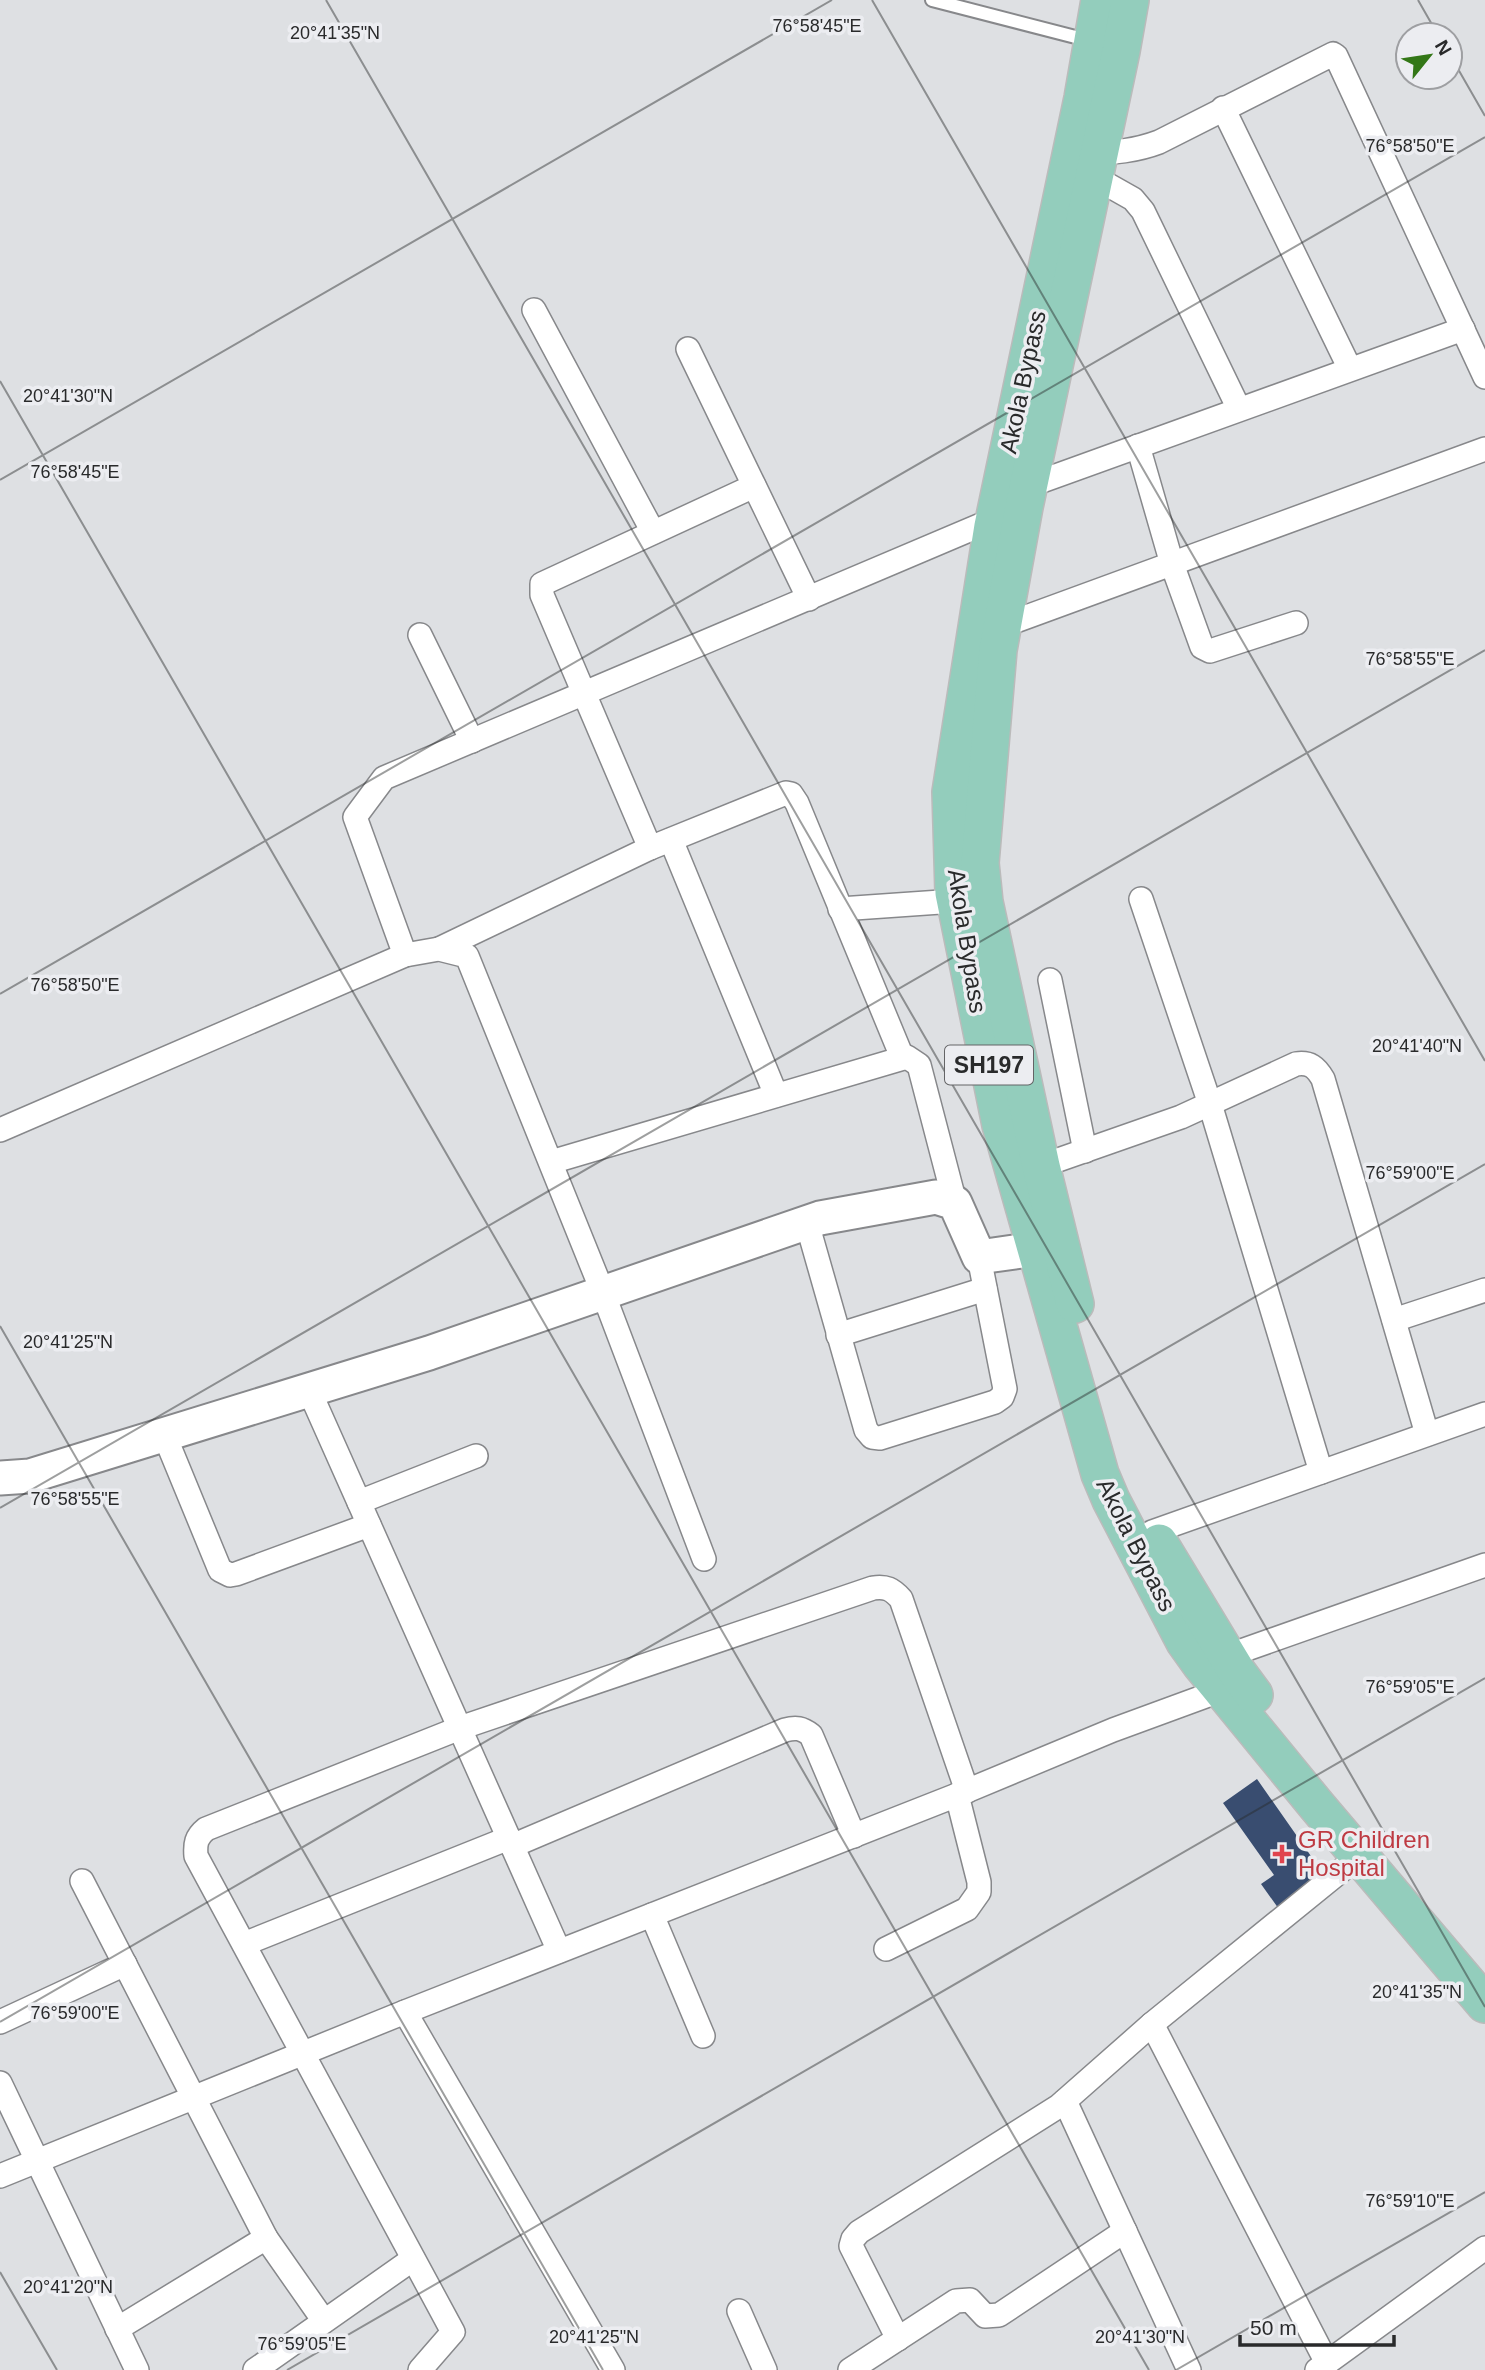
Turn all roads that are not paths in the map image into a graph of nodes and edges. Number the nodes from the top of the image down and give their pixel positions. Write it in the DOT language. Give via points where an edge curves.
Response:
graph roads {
  1 [pos="932,0"];
  2 [pos="1100,0"];
  3 [pos="1130,0"];
  4 [pos="1093,41"];
  5 [pos="1223,108"];
  6 [pos="1089,160"];
  7 [pos="534,310"];
  8 [pos="1463,329"];
  9 [pos="688,349"];
  10 [pos="1350,369"];
  11 [pos="1485,377"];
  12 [pos="1239,409"];
  13 [pos="1138,446"];
  14 [pos="1485,449"];
  15 [pos="754,486"];
  16 [pos="1028,486"];
  17 [pos="653,532"];
  18 [pos="1000,540"];
  19 [pos="1172,564"];
  20 [pos="809,598"];
  21 [pos="1296,623"];
  22 [pos="1002,626"];
  23 [pos="420,635"];
  24 [pos="585,693"];
  25 [pos="472,741"];
  26 [pos="661,844"];
  27 [pos="1141,899"];
  28 [pos="955,901"];
  29 [pos="840,909"];
  30 [pos="439,949"];
  31 [pos="405,955"];
  32 [pos="1050,980"];
  33 [pos="902,1057"];
  34 [pos="776,1095"];
  35 [pos="1210,1104"];
  36 [pos="0,1130"];
  37 [pos="1085,1151"];
  38 [pos="551,1162"];
  39 [pos="1041,1166"];
  40 [pos="955,1203"];
  41 [pos="807,1223"];
  42 [pos="1036,1249"];
  43 [pos="979,1257"];
  44 [pos="985,1289"];
  45 [pos="1485,1290"];
  46 [pos="603,1293"];
  47 [pos="1394,1320"];
  48 [pos="838,1335"];
  49 [pos="309,1390"];
  50 [pos="1485,1413"];
  51 [pos="164,1434"];
  52 [pos="1427,1434"];
  53 [pos="476,1456"];
  54 [pos="1321,1472"];
  55 [pos="0,1478"];
  56 [pos="359,1502"];
  57 [pos="369,1525"];
  58 [pos="1152,1532"];
  59 [pos="704,1559"];
  60 [pos="1485,1567"];
  61 [pos="1224,1673"];
  62 [pos="460,1728"];
  63 [pos="962,1793"];
  64 [pos="854,1836"];
  65 [pos="511,1842"];
  66 [pos="1359,1856"];
  67 [pos="82,1881"];
  68 [pos="652,1915"];
  69 [pos="244,1944"];
  70 [pos="886,1949"];
  71 [pos="559,1951"];
  72 [pos="125,1964"];
  73 [pos="1485,1966"];
  74 [pos="1485,2004"];
  75 [pos="405,2012"];
  76 [pos="0,2022"];
  77 [pos="1152,2024"];
  78 [pos="703,2036"];
  79 [pos="302,2053"];
  80 [pos="0,2083"];
  81 [pos="194,2097"];
  82 [pos="1066,2101"];
  83 [pos="36,2161"];
  84 [pos="0,2176"];
  85 [pos="1125,2231"];
  86 [pos="266,2238"];
  87 [pos="1485,2248"];
  88 [pos="413,2259"];
  89 [pos="739,2311"];
  90 [pos="324,2321"];
  91 [pos="117,2329"];
  92 [pos="898,2339"];
  93 [pos="1322,2366"];
  94 [pos="137,2370"];
  95 [pos="255,2370"];
  96 [pos="420,2370"];
  97 [pos="613,2370"];
  98 [pos="765,2370"];
  99 [pos="850,2370"];
  100 [pos="1189,2370"];
  1 -- 4 [label="lane"];
  2 -- 4 [label="main road, Akola Bypass / SH197"];
  3 -- 6 [label="main road, Akola Bypass / SH197"];
  4 -- 6 [label="main road, Akola Bypass / SH197"];
  5 -- 6 [label="street" via="1153,144"];
  5 -- 8 [label="street" via="1329,54 1336,56"];
  5 -- 10 [label="street"];
  6 -- 12 [label="street" via="1143,211"];
  6 -- 16 [label="main road, Akola Bypass / SH197"];
  6 -- 18 [label="main road, Akola Bypass / SH197"];
  7 -- 17 [label="street"];
  8 -- 10 [label="street"];
  8 -- 11 [label="street"];
  9 -- 15 [label="street"];
  10 -- 12 [label="street"];
  12 -- 13 [label="street"];
  13 -- 16 [label="street"];
  13 -- 19 [label="street"];
  14 -- 19 [label="street"];
  15 -- 17 [label="street"];
  15 -- 20 [label="street"];
  16 -- 18 [label="main road, Akola Bypass / SH197"];
  17 -- 24 [label="street" via="542,584 542,595"];
  18 -- 20 [label="street"];
  18 -- 22 [label="main road, Akola Bypass / SH197"];
  18 -- 28 [label="main road, Akola Bypass / SH197" via="951,784"];
  19 -- 21 [label="street" via="1205,650"];
  19 -- 22 [label="street"];
  20 -- 24 [label="street"];
  22 -- 39 [label="main road, Akola Bypass / SH197" via="980,863 984,902"];
  23 -- 25 [label="street"];
  24 -- 25 [label="street"];
  24 -- 26 [label="street"];
  25 -- 31 [label="street" via="384,778 355,817"];
  26 -- 29 [label="street" via="791,794"];
  26 -- 30 [label="street"];
  26 -- 34 [label="street"];
  27 -- 35 [label="street"];
  28 -- 29 [label="street"];
  28 -- 42 [label="main road, Akola Bypass / SH197" via="1003,1131"];
  29 -- 33 [label="street"];
  30 -- 31 [label="street"];
  30 -- 38 [label="street" via="467,956"];
  31 -- 36 [label="street"];
  32 -- 37 [label="street"];
  33 -- 34 [label="street"];
  33 -- 40 [label="street" via="919,1065"];
  34 -- 38 [label="street"];
  35 -- 37 [label="street"];
  35 -- 47 [label="street" via="1296,1064 1316,1068"];
  35 -- 54 [label="street"];
  37 -- 39 [label="street"];
  38 -- 46 [label="street"];
  39 -- 58 [label="main road, Akola Bypass / SH197" via="1091,1378 1138,1508"];
  40 -- 41 [label="street" via="936,1197"];
  40 -- 43 [label="street"];
  41 -- 46 [label="street"];
  41 -- 48 [label="street"];
  42 -- 43 [label="street"];
  42 -- 61 [label="main road, Akola Bypass / SH197" via="1104,1485 1185,1642"];
  43 -- 44 [label="street"];
  44 -- 48 [label="street"];
  44 -- 48 [label="street" via="1005,1389 1002,1396 880,1438 866,1430"];
  45 -- 47 [label="street"];
  46 -- 49 [label="street"];
  46 -- 59 [label="street"];
  47 -- 52 [label="street"];
  49 -- 51 [label="street"];
  49 -- 56 [label="street"];
  50 -- 52 [label="street"];
  51 -- 55 [label="street" via="30,1476"];
  51 -- 57 [label="street" via="225,1573 236,1574"];
  52 -- 54 [label="street"];
  53 -- 56 [label="street"];
  54 -- 58 [label="street"];
  56 -- 57 [label="street"];
  57 -- 62 [label="street"];
  58 -- 61 [label="main road, Akola Bypass / SH197"];
  60 -- 61 [label="street"];
  61 -- 63 [label="street" via="1144,1718"];
  61 -- 66 [label="main road, Akola Bypass / SH197"];
  61 -- 73 [label="main road, Akola Bypass / SH197" via="1257,1699"];
  62 -- 63 [label="street" via="883,1587 901,1599"];
  62 -- 65 [label="street"];
  62 -- 69 [label="street" via="199,1835 196,1856"];
  63 -- 64 [label="street"];
  63 -- 70 [label="street" via="979,1892 967,1909"];
  64 -- 65 [label="street" via="811,1735 795,1727"];
  64 -- 68 [label="street"];
  65 -- 69 [label="street"];
  65 -- 71 [label="street"];
  66 -- 74 [label="main road, Akola Bypass / SH197"];
  66 -- 77 [label="street"];
  67 -- 72 [label="street"];
  68 -- 71 [label="street"];
  68 -- 78 [label="street"];
  69 -- 79 [label="street"];
  71 -- 75 [label="street"];
  72 -- 76 [label="street"];
  72 -- 81 [label="street"];
  75 -- 79 [label="street"];
  75 -- 97 [label="street"];
  77 -- 82 [label="street"];
  77 -- 93 [label="street"];
  79 -- 81 [label="street"];
  79 -- 88 [label="street"];
  80 -- 83 [label="street"];
  81 -- 83 [label="street"];
  81 -- 86 [label="street"];
  82 -- 85 [label="street"];
  82 -- 92 [label="street" via="853,2239 851,2246"];
  83 -- 84 [label="street"];
  83 -- 91 [label="street"];
  85 -- 92 [label="street" via="999,2315 985,2316 963,2298"];
  85 -- 100 [label="street"];
  86 -- 90 [label="street"];
  86 -- 91 [label="street"];
  87 -- 93 [label="street"];
  88 -- 90 [label="street"];
  88 -- 96 [label="street" via="453,2332"];
  89 -- 98 [label="street"];
  90 -- 95 [label="street"];
  91 -- 94 [label="street"];
  92 -- 99 [label="street"];
}
